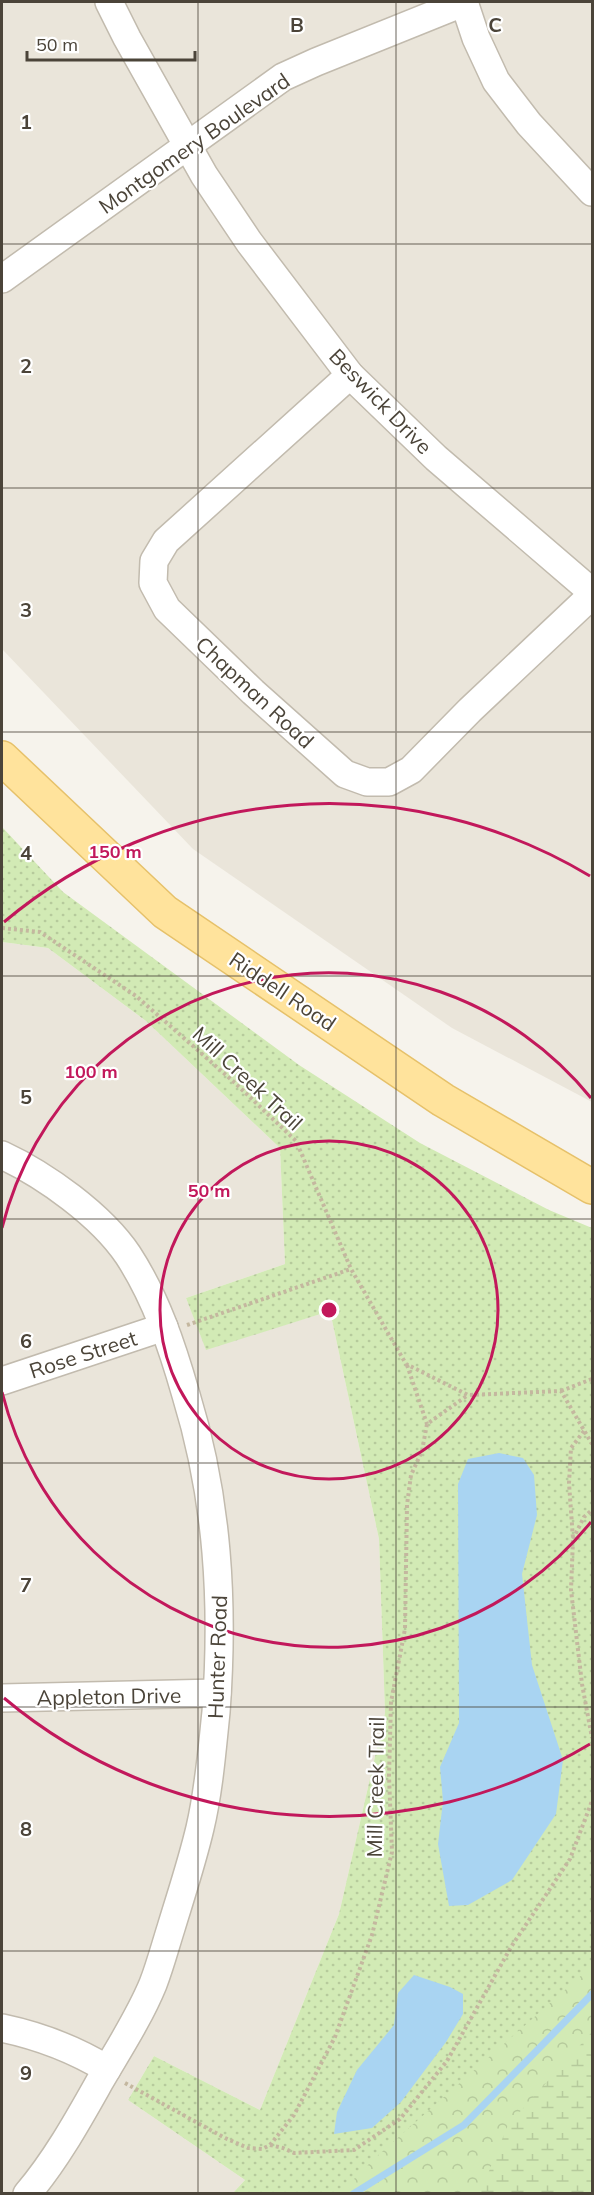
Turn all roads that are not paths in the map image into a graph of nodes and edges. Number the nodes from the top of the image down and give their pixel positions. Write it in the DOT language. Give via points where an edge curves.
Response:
graph roads {
  1 [pos="109,2"];
  2 [pos="465,2"];
  3 [pos="187,147"];
  4 [pos="592,192"];
  5 [pos="2,279"];
  6 [pos="350,375"];
  7 [pos="592,593"];
  8 [pos="2,758"];
  9 [pos="2,1155"];
  10 [pos="592,1187"];
  11 [pos="175,1326"];
  12 [pos="2,1381"];
  13 [pos="217,1693"];
  14 [pos="2,1698"];
  15 [pos="2,2028"];
  16 [pos="116,2076"];
  17 [pos="27,2193"];
  1 -- 3 [label="street, Beswick Drive"];
  2 -- 3 [label="street, Montgomery Boulevard" via="283,77"];
  2 -- 4 [label="street" via="496,81 529,124"];
  3 -- 5 [label="street, Montgomery Boulevard"];
  3 -- 6 [label="street, Beswick Drive" via="249,242"];
  6 -- 7 [label="street, Beswick Drive" via="436,458"];
  6 -- 7 [label="street, Chapman Road" via="166,541 154,561 153,583 167,609 345,774 367,782 390,782 411,770"];
  8 -- 10 [label="main road, Riddell Road" via="165,912 443,1100"];
  9 -- 11 [label="street, Hunter Road" via="54,1185 96,1220 126,1252"];
  11 -- 12 [label="street, Rose Street"];
  11 -- 13 [label="street, Hunter Road" via="210,1500 220,1595"];
  13 -- 14 [label="street, Appleton Drive"];
  13 -- 16 [label="street, Hunter Road" via="202,1815 188,1872 152,1985"];
  15 -- 16 [label="street" via="31,2034 78,2052"];
  16 -- 17 [label="street, Hunter Road"];
}
